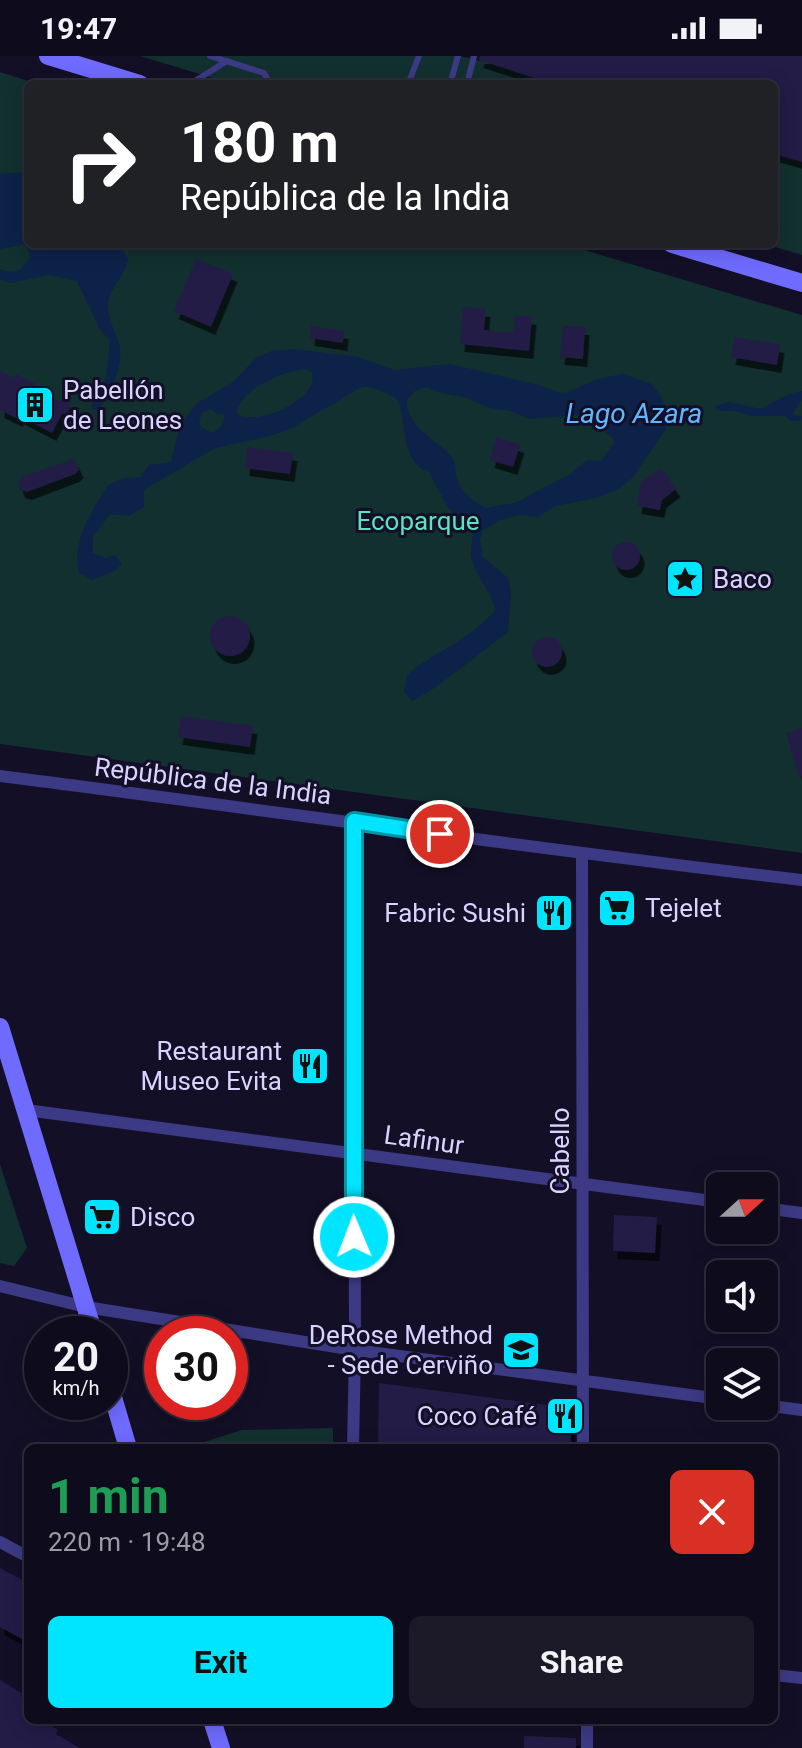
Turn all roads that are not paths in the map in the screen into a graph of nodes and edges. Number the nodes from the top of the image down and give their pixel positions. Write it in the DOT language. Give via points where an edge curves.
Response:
graph roads {
  1 [pos="48,56"];
  2 [pos="210,56"];
  3 [pos="419,56"];
  4 [pos="458,56"];
  5 [pos="474,56"];
  6 [pos="227,61"];
  7 [pos="127,80"];
  8 [pos="196,80"];
  9 [pos="268,80"];
  10 [pos="410,80"];
  11 [pos="451,80"];
  12 [pos="468,80"];
  13 [pos="685,248"];
  14 [pos="802,283"];
  15 [pos="0,776"];
  16 [pos="354,821"];
  17 [pos="582,855"];
  18 [pos="802,880"];
  19 [pos="0,1027"];
  20 [pos="26,1110"];
  21 [pos="353,1152"];
  22 [pos="581,1184"];
  23 [pos="706,1200"];
  24 [pos="778,1210"];
  25 [pos="802,1213"];
  26 [pos="0,1286"];
  27 [pos="86,1307"];
  28 [pos="89,1316"];
  29 [pos="355,1350"];
  30 [pos="582,1380"];
  31 [pos="706,1397"];
  32 [pos="778,1407"];
  33 [pos="802,1410"];
  34 [pos="120,1420"];
  35 [pos="127,1444"];
  36 [pos="353,1444"];
  37 [pos="583,1444"];
  38 [pos="0,1542"];
  39 [pos="24,1555"];
  40 [pos="778,1675"];
  41 [pos="802,1678"];
  42 [pos="213,1724"];
  43 [pos="587,1724"];
  44 [pos="221,1748"];
  45 [pos="587,1748"];
  1 -- 7 [label="main road"];
  2 -- 6 [label="lane"];
  3 -- 10 [label="lane"];
  4 -- 11 [label="lane"];
  5 -- 12 [label="lane"];
  6 -- 8 [label="lane"];
  6 -- 9 [label="lane" via="264,73"];
  13 -- 14 [label="main road"];
  15 -- 16 [label="street, República de la India"];
  16 -- 17 [label="street, República de la India"];
  16 -- 21 [label="street"];
  17 -- 18 [label="street, República de la India"];
  17 -- 22 [label="street, Cabello"];
  19 -- 20 [label="main road"];
  20 -- 21 [label="street, Lafinur"];
  20 -- 27 [label="main road"];
  21 -- 22 [label="street, Lafinur"];
  21 -- 29 [label="street"];
  22 -- 23 [label="street, Lafinur"];
  22 -- 30 [label="street, Cabello"];
  24 -- 25 [label="street"];
  26 -- 27 [label="street"];
  27 -- 28 [label="main road"];
  27 -- 29 [label="street"];
  29 -- 30 [label="street"];
  29 -- 36 [label="street"];
  30 -- 31 [label="street"];
  30 -- 37 [label="street, Cabello"];
  32 -- 33 [label="street"];
  34 -- 35 [label="main road"];
  38 -- 39 [label="street"];
  40 -- 41 [label="street"];
  42 -- 44 [label="main road"];
  43 -- 45 [label="street"];
}
